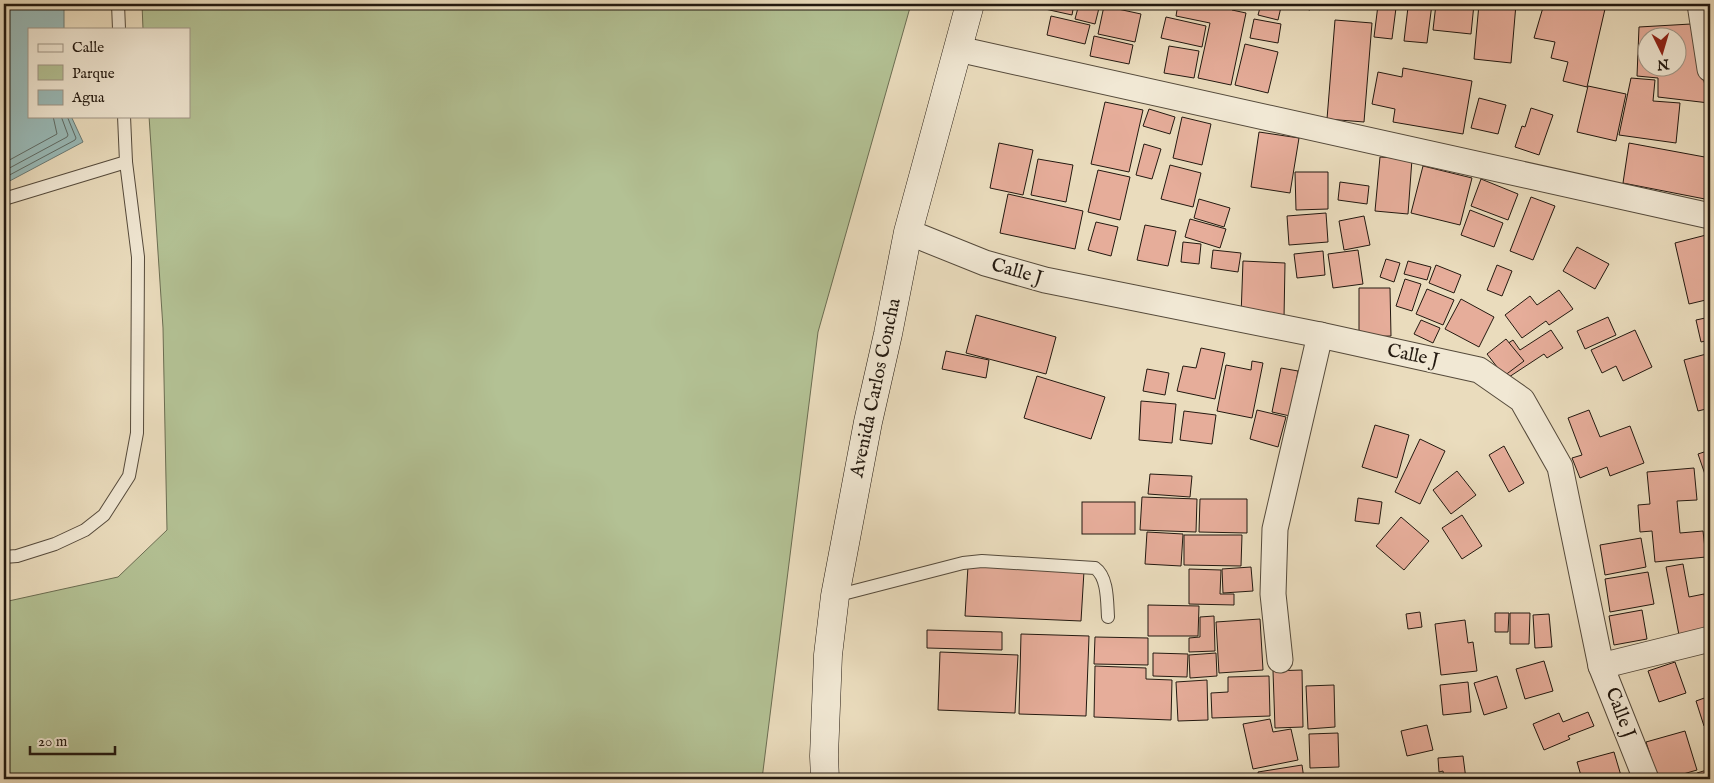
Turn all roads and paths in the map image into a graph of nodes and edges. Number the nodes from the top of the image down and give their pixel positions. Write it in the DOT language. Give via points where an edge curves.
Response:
graph roads {
  1 [pos="118,4"];
  2 [pos="970,4"];
  3 [pos="1700,6"];
  4 [pos="119,28"];
  5 [pos="958,49"];
  6 [pos="1710,69"];
  7 [pos="124,118"];
  8 [pos="126,162"];
  9 [pos="4,199"];
  10 [pos="1710,216"];
  11 [pos="908,232"];
  12 [pos="1320,335"];
  13 [pos="4,557"];
  14 [pos="835,596"];
  15 [pos="1108,617"];
  16 [pos="1710,639"];
  17 [pos="1280,660"];
  18 [pos="1602,666"];
  19 [pos="825,779"];
  20 [pos="1646,779"];
  1 -- 4 [label="lane"];
  2 -- 5 [label="street, Avenida Carlos Concha"];
  3 -- 6 [label="street"];
  5 -- 10 [label="street"];
  5 -- 11 [label="street, Avenida Carlos Concha"];
  7 -- 8 [label="lane"];
  8 -- 9 [label="lane"];
  8 -- 13 [label="lane" via="138,257 137,433 129,476 104,515 85,530 55,544"];
  11 -- 12 [label="street, Calle J" via="985,263 1044,280"];
  11 -- 14 [label="street, Avenida Carlos Concha"];
  12 -- 17 [label="street" via="1274,529 1273,594"];
  12 -- 18 [label="street, Calle J" via="1479,370 1522,400 1560,467"];
  14 -- 15 [label="lane" via="962,563 982,561 1095,568 1104,581"];
  14 -- 19 [label="street, Avenida Carlos Concha" via="828,655"];
  16 -- 18 [label="street"];
  18 -- 20 [label="street, Calle J"];
}
